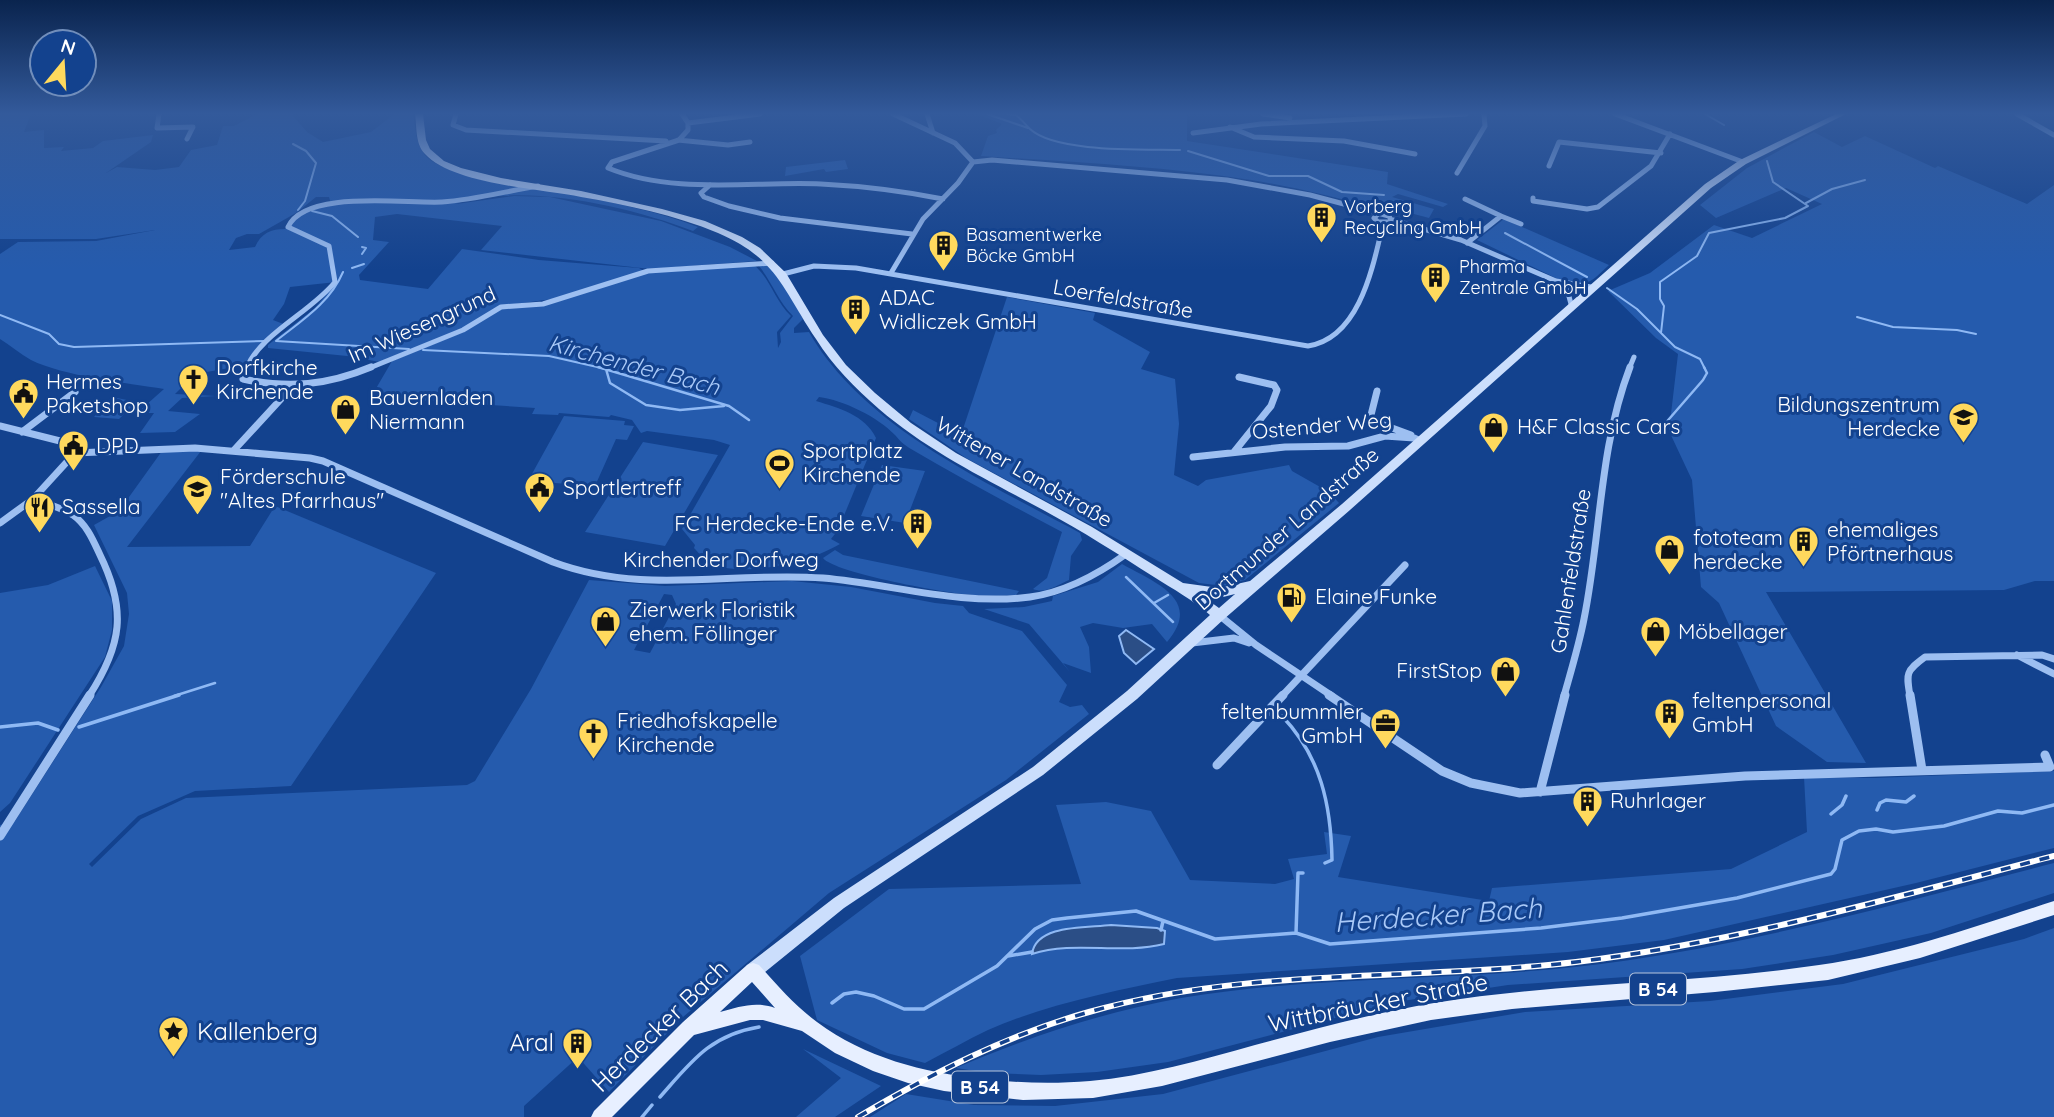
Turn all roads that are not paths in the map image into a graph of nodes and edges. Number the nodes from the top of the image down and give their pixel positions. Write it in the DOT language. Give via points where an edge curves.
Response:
graph roads {
  1 [pos="451,166"];
  2 [pos="609,166"];
  3 [pos="971,166"];
  4 [pos="1064,166"];
  5 [pos="1461,166"];
  6 [pos="1651,166"];
  7 [pos="1736,166"];
  8 [pos="1457,173"];
  9 [pos="710,185"];
  10 [pos="538,186"];
  11 [pos="1533,198"];
  12 [pos="943,199"];
  13 [pos="1465,199"];
  14 [pos="1378,215"];
  15 [pos="1501,216"];
  16 [pos="1393,220"];
  17 [pos="1383,224"];
  18 [pos="1521,224"];
  19 [pos="912,234"];
  20 [pos="1467,243"];
  21 [pos="773,262"];
  22 [pos="891,273"];
  23 [pos="783,274"];
  24 [pos="1565,287"];
  25 [pos="1591,287"];
  26 [pos="1581,296"];
  27 [pos="1571,304"];
  28 [pos="1634,357"];
  29 [pos="1239,377"];
  30 [pos="292,387"];
  31 [pos="1377,391"];
  32 [pos="75,392"];
  33 [pos="0,426"];
  34 [pos="22,432"];
  35 [pos="1417,440"];
  36 [pos="235,449"];
  37 [pos="1234,452"];
  38 [pos="75,453"];
  39 [pos="1193,457"];
  40 [pos="33,499"];
  41 [pos="0,523"];
  42 [pos="1126,554"];
  43 [pos="1405,565"];
  44 [pos="1174,584"];
  45 [pos="1253,585"];
  46 [pos="1219,615"];
  47 [pos="1188,644"];
  48 [pos="1256,645"];
  49 [pos="2017,655"];
  50 [pos="2054,659"];
  51 [pos="2054,674"];
  52 [pos="1301,675"];
  53 [pos="2045,755"];
  54 [pos="1217,765"];
  55 [pos="1922,770"];
  56 [pos="1540,792"];
  57 [pos="0,836"];
  58 [pos="2054,908"];
  59 [pos="753,971"];
  60 [pos="804,1025"];
  61 [pos="689,1028"];
  62 [pos="600,1117"];
  1 -- 10 [label="main road, Wittener Landstraße"];
  2 -- 9 [label="street" via="615,172"];
  3 -- 12 [label="street"];
  4 -- 14 [label="street" via="1227,180"];
  5 -- 8 [label="street"];
  6 -- 11 [label="street" via="1598,207"];
  7 -- 25 [label="main road, Dortmunder Landstraße"];
  9 -- 12 [label="street" via="821,184"];
  9 -- 19 [label="street" via="701,193 704,197 740,209"];
  10 -- 21 [label="main road, Wittener Landstraße" via="685,219 738,239"];
  10 -- 30 [label="street, Im Wiesengrund" via="444,202 328,203 297,215 288,227 326,241 333,253 335,282 313,307 257,352 243,376"];
  12 -- 19 [label="street"];
  13 -- 15 [label="street"];
  14 -- 16 [label="street"];
  14 -- 17 [label="street" via="1375,220"];
  15 -- 18 [label="street"];
  15 -- 20 [label="street"];
  16 -- 17 [label="street"];
  16 -- 20 [label="street"];
  17 -- 22 [label="street, Loerfeldstraße" via="1360,303 1333,336 1311,345"];
  19 -- 22 [label="street"];
  20 -- 24 [label="street"];
  21 -- 23 [label="main road, Wittener Landstraße"];
  21 -- 30 [label="street, Im Wiesengrund" via="648,271 543,304 501,307 463,330 342,379"];
  22 -- 23 [label="street, Loerfeldstraße" via="825,265"];
  23 -- 42 [label="main road, Wittener Landstraße" via="830,354 886,409 948,455"];
  24 -- 25 [label="street"];
  24 -- 26 [label="street"];
  24 -- 27 [label="street"];
  25 -- 26 [label="main road, Dortmunder Landstraße"];
  26 -- 27 [label="main road, Dortmunder Landstraße"];
  27 -- 35 [label="main road, Dortmunder Landstraße"];
  28 -- 56 [label="street, Gahlenfeldstraße" via="1618,398 1584,618"];
  29 -- 37 [label="street, Ostender Weg" via="1274,385 1277,390 1271,406"];
  30 -- 36 [label="street"];
  31 -- 35 [label="street, Ostender Weg" via="1373,421"];
  32 -- 34 [label="street"];
  33 -- 34 [label="street"];
  34 -- 38 [label="street" via="68,443"];
  35 -- 37 [label="street, Ostender Weg" via="1385,436 1348,446"];
  35 -- 45 [label="main road, Dortmunder Landstraße"];
  36 -- 38 [label="street, Kirchender Dorfweg"];
  36 -- 42 [label="street, Kirchender Dorfweg" via="323,461 589,575 664,582 793,576 937,596 1006,599 1075,587"];
  37 -- 39 [label="street, Ostender Weg"];
  38 -- 40 [label="street"];
  40 -- 41 [label="street"];
  40 -- 57 [label="street" via="71,513 89,532 119,598 120,628 110,661"];
  42 -- 44 [label="main road, Wittener Landstraße"];
  43 -- 52 [label="street"];
  44 -- 45 [label="main road" via="1219,593"];
  44 -- 46 [label="main road, Wittener Landstraße"];
  45 -- 46 [label="main road, Dortmunder Landstraße"];
  46 -- 47 [label="main road, Dortmunder Landstraße"];
  46 -- 48 [label="street"];
  47 -- 48 [label="street" via="1234,638"];
  47 -- 59 [label="main road, Dortmunder Landstraße" via="1038,771 839,904"];
  48 -- 52 [label="street"];
  49 -- 50 [label="street"];
  49 -- 51 [label="street"];
  49 -- 55 [label="street" via="1939,655 1925,657 1910,668 1909,694"];
  52 -- 54 [label="street"];
  52 -- 56 [label="street" via="1442,771 1471,783 1520,793"];
  53 -- 55 [label="street" via="2050,767"];
  55 -- 56 [label="street" via="1745,776"];
  58 -- 60 [label="main road, Wittbräucker Straße / B 54" via="1940,946 1835,971 1430,1012 1162,1079 1064,1092 958,1084 897,1072 844,1051"];
  59 -- 60 [label="main road, Wittbräucker Straße / B 54"];
  59 -- 61 [label="main road, Herdecker Bach"];
  60 -- 61 [label="main road, Wittbräucker Straße / B 54" via="750,1012"];
  61 -- 62 [label="main road, Herdecker Bach"];
}
